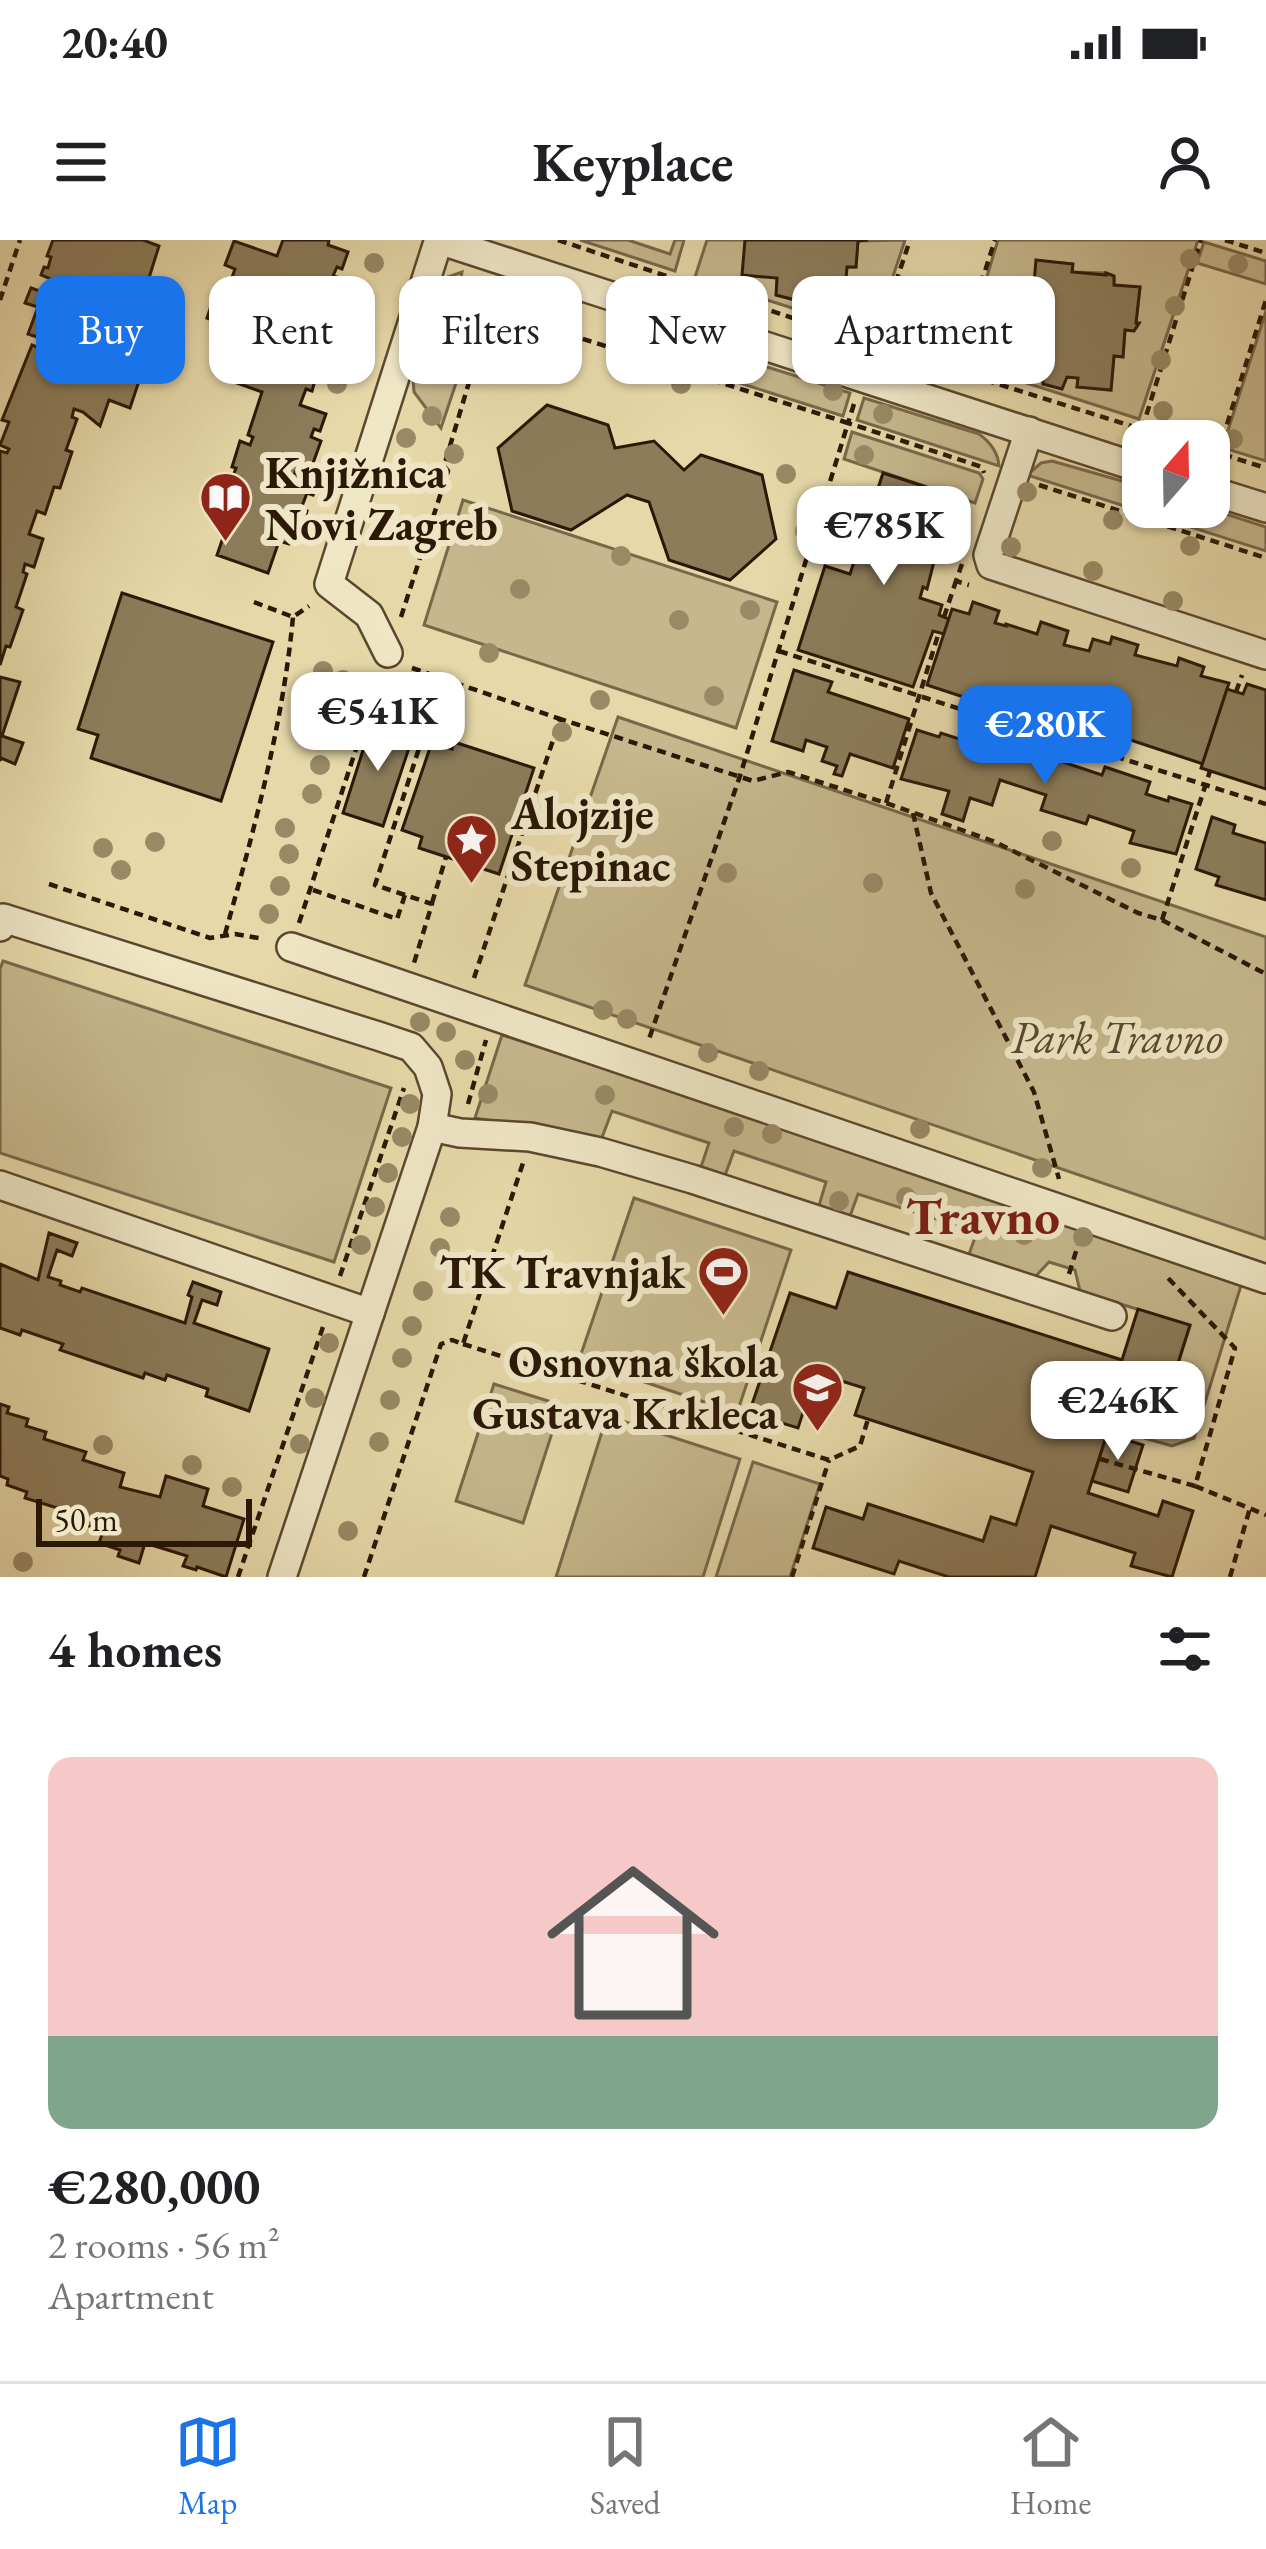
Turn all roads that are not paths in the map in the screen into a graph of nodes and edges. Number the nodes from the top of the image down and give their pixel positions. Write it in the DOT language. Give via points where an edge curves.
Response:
graph roads {
  1 [pos="439,241"];
  2 [pos="1029,431"];
  3 [pos="1122,462"];
  4 [pos="1230,497"];
  5 [pos="1266,508"];
  6 [pos="1266,655"];
  7 [pos="393,658"];
  8 [pos="1,921"];
  9 [pos="291,947"];
  10 [pos="432,1127"];
  11 [pos="0,1185"];
  12 [pos="1266,1279"];
  13 [pos="370,1313"];
  14 [pos="1112,1316"];
  15 [pos="282,1577"];
  1 -- 2 [label="street"];
  1 -- 7 [label="street" via="329,584 369,615"];
  2 -- 3 [label="street"];
  2 -- 6 [label="street" via="991,565"];
  4 -- 5 [label="street"];
  8 -- 10 [label="street" via="411,1047 437,1094"];
  9 -- 12 [label="street"];
  10 -- 13 [label="street"];
  10 -- 14 [label="street" via="600,1152"];
  11 -- 13 [label="street"];
  13 -- 15 [label="street"];
}
